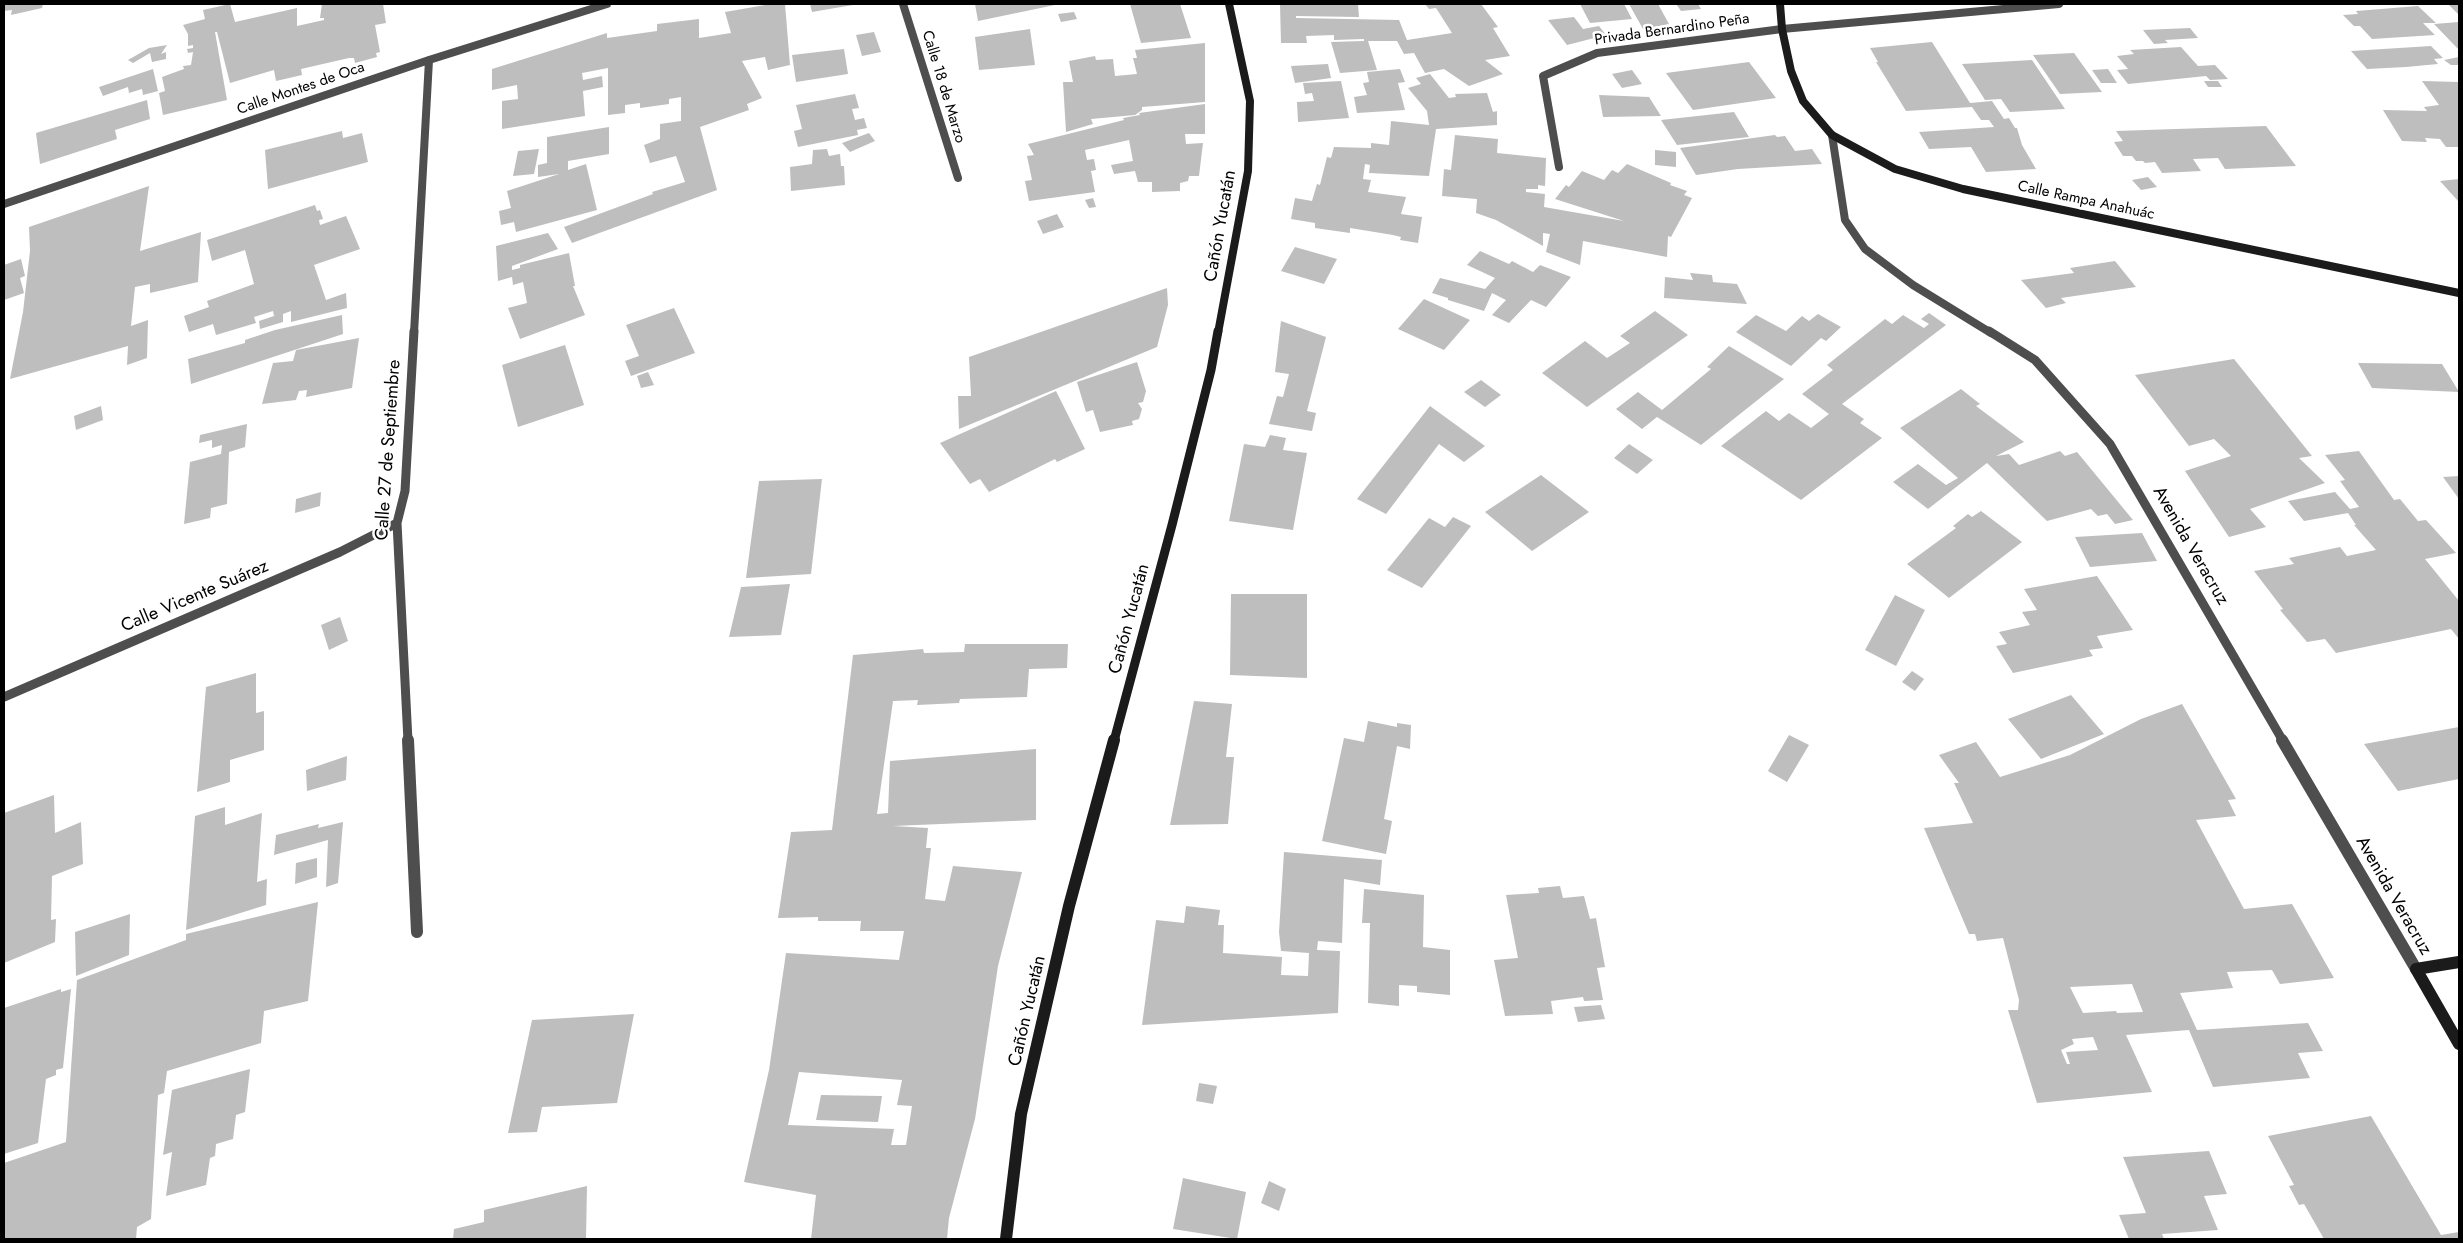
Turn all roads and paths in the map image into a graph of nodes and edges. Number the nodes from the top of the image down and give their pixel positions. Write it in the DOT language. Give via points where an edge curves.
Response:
graph roads {
  1 [pos="607,4"];
  2 [pos="903,4"];
  3 [pos="1229,4"];
  4 [pos="1780,4"];
  5 [pos="2059,4"];
  6 [pos="1782,29"];
  7 [pos="429,60"];
  8 [pos="1832,135"];
  9 [pos="1559,167"];
  10 [pos="958,178"];
  11 [pos="4,204"];
  12 [pos="2459,293"];
  13 [pos="397,523"];
  14 [pos="4,697"];
  15 [pos="416,932"];
  16 [pos="2459,962"];
  17 [pos="2416,969"];
  18 [pos="2459,1044"];
  19 [pos="1006,1239"];
  1 -- 7 [label="street, Calle Montes de Oca"];
  2 -- 10 [label="street, Calle 18 de Marzo"];
  3 -- 19 [label="street, Cañón Yucatán" via="1250,101 1248,171 1211,370 1069,906 1021,1114"];
  4 -- 6 [label="street, Calle Rampa Anahuác"];
  5 -- 6 [label="street"];
  6 -- 8 [label="street, Calle Rampa Anahuác" via="1791,70 1803,101"];
  6 -- 9 [label="street, Privada Bernardino Peña" via="1597,53 1544,76"];
  7 -- 11 [label="street, Calle Montes de Oca"];
  7 -- 13 [label="street, Calle 27 de Septiembre" via="405,491"];
  8 -- 12 [label="street, Calle Rampa Anahuác" via="1895,169 1963,189"];
  8 -- 17 [label="street, Avenida Veracruz" via="1845,220 1864,249 1913,285 2035,360 2110,444"];
  13 -- 14 [label="street, Calle Vicente Suárez" via="340,552"];
  13 -- 15 [label="street, Calle 27 de Septiembre"];
  16 -- 17 [label="street"];
  17 -- 18 [label="street, Avenida Veracruz"];
}
